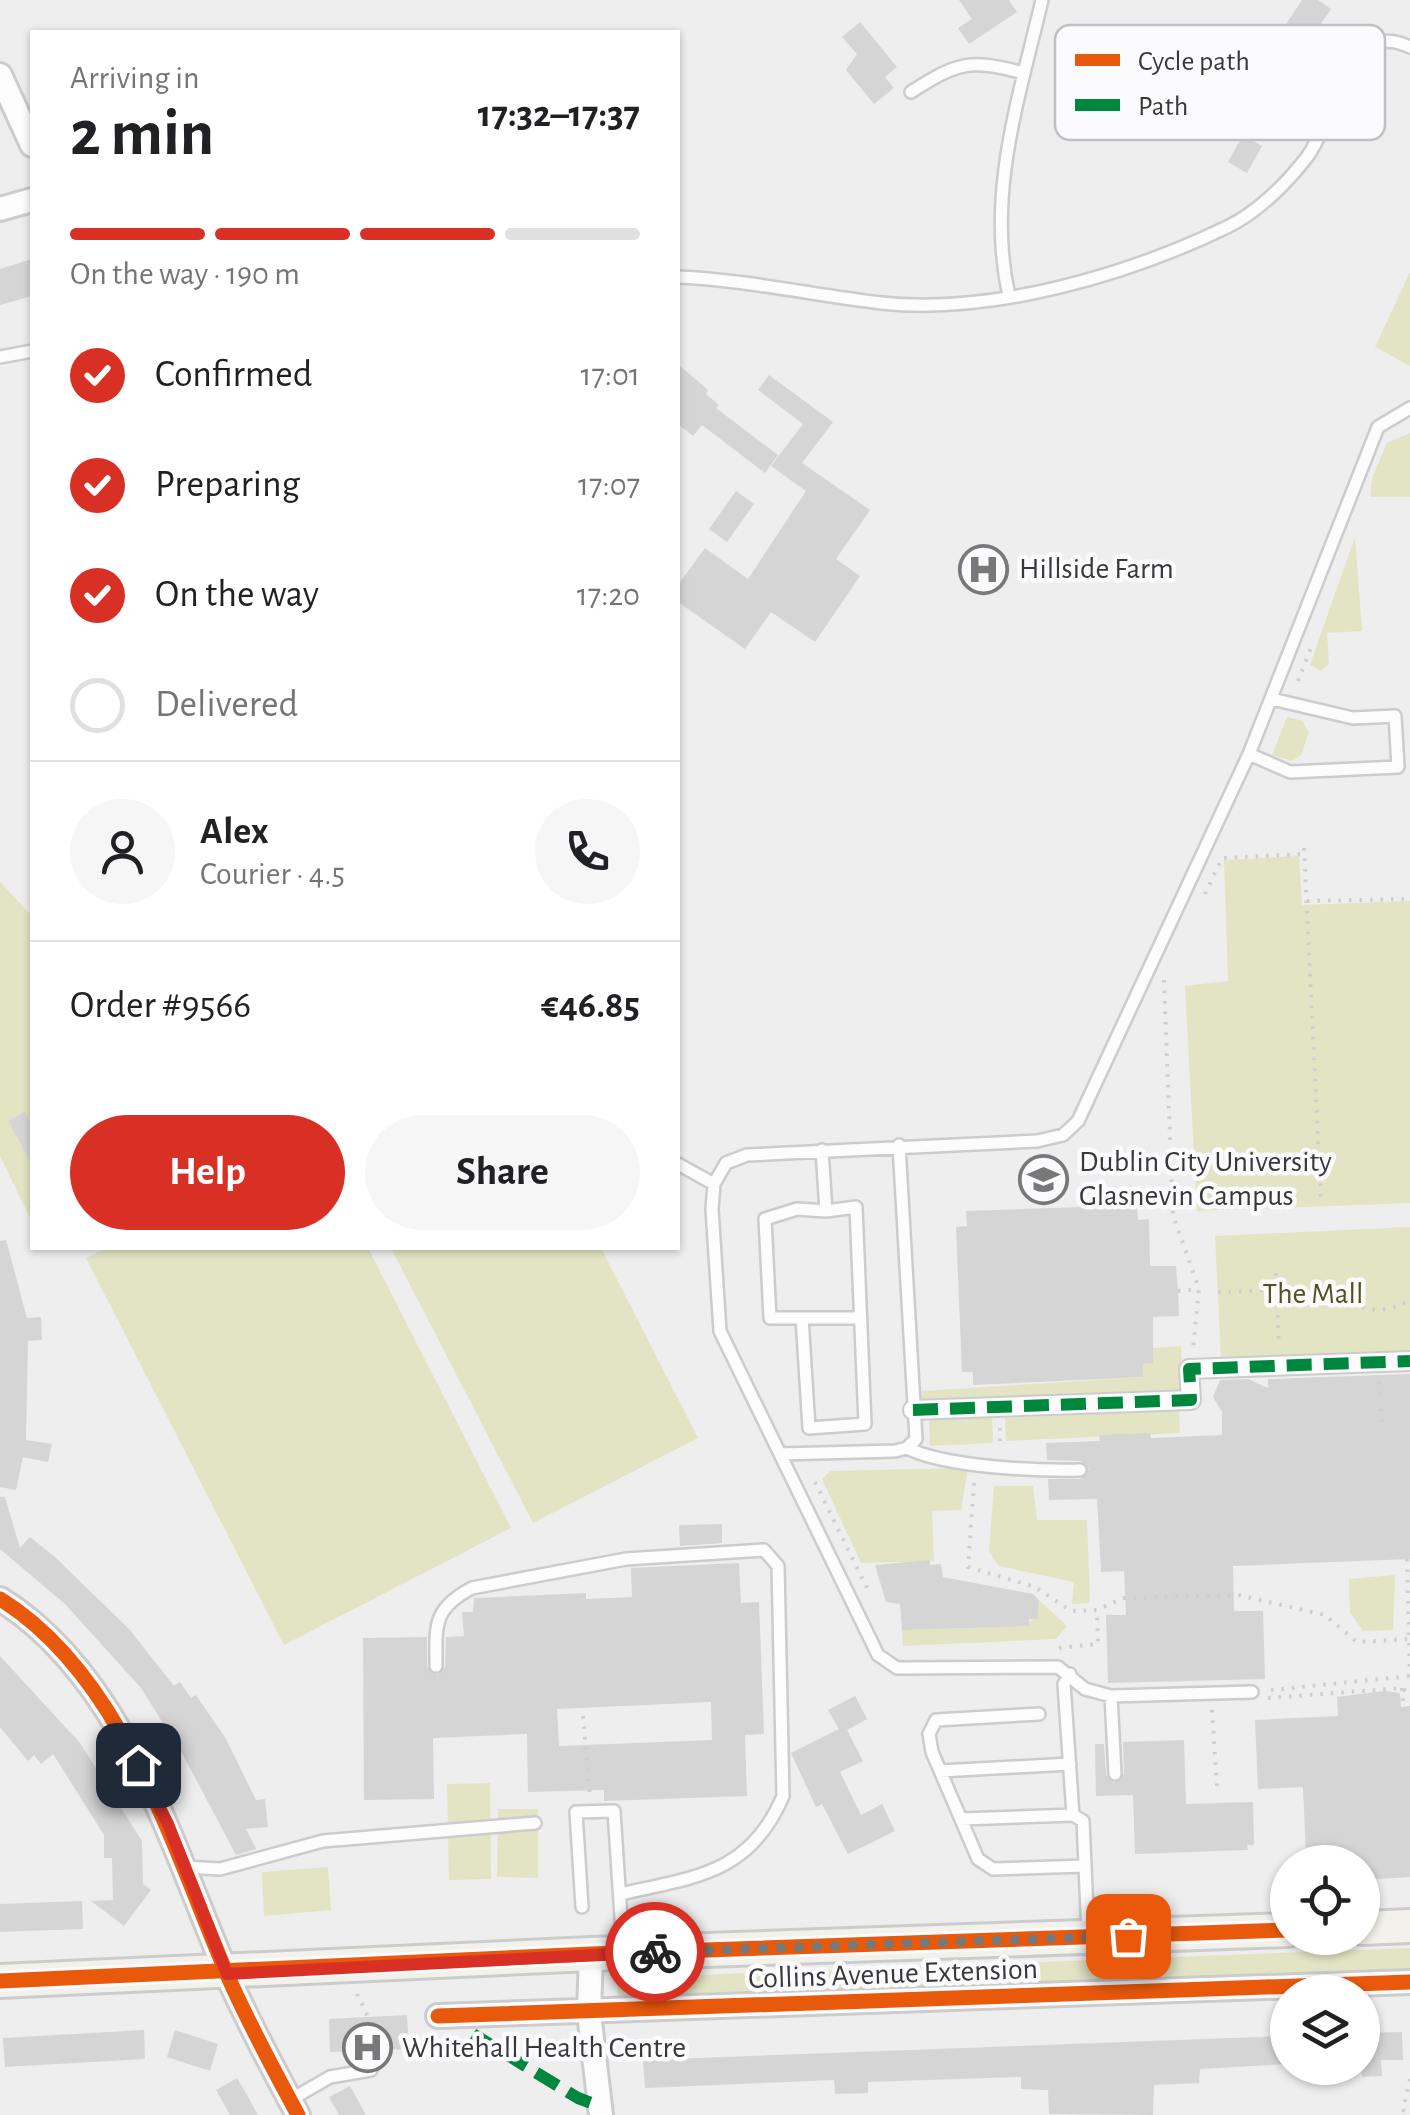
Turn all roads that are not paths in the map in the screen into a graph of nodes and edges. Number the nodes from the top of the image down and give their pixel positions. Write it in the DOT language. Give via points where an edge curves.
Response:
graph roads {
  1 [pos="1042,0"];
  2 [pos="1385,38"];
  3 [pos="1410,47"];
  4 [pos="1023,73"];
  5 [pos="0,75"];
  6 [pos="911,92"];
  7 [pos="1317,140"];
  8 [pos="30,142"];
  9 [pos="30,200"];
  10 [pos="0,208"];
  11 [pos="680,277"];
  12 [pos="1009,296"];
  13 [pos="30,351"];
  14 [pos="0,356"];
  15 [pos="1410,408"];
  16 [pos="1272,699"];
  17 [pos="1395,716"];
  18 [pos="1410,716"];
  19 [pos="1249,754"];
  20 [pos="898,1146"];
  21 [pos="822,1150"];
  22 [pos="680,1165"];
  23 [pos="714,1184"];
  24 [pos="826,1211"];
  25 [pos="802,1318"];
  26 [pos="860,1318"];
  27 [pos="1410,1361"];
  28 [pos="914,1410"];
  29 [pos="907,1448"];
  30 [pos="781,1454"];
  31 [pos="1080,1470"];
  32 [pos="0,1598"];
  33 [pos="436,1666"];
  34 [pos="1070,1674"];
  35 [pos="1110,1696"];
  36 [pos="1251,1696"];
  37 [pos="1039,1714"];
  38 [pos="1070,1764"];
  39 [pos="940,1770"];
  40 [pos="1115,1774"];
  41 [pos="1073,1816"];
  42 [pos="961,1819"];
  43 [pos="535,1823"];
  44 [pos="1085,1866"];
  45 [pos="182,1868"];
  46 [pos="620,1894"];
  47 [pos="582,1907"];
  48 [pos="1410,1926"];
  49 [pos="1380,1927"];
  50 [pos="1270,1931"];
  51 [pos="1088,1937"];
  52 [pos="607,1954"];
  53 [pos="227,1974"];
  54 [pos="0,1981"];
  55 [pos="1410,1982"];
  56 [pos="589,2013"];
  57 [pos="438,2016"];
  58 [pos="372,2070"];
  59 [pos="294,2108"];
  60 [pos="601,2115"];
  1 -- 4 [label="lane"];
  2 -- 3 [label="lane"];
  4 -- 6 [label="lane" via="960,64"];
  4 -- 12 [label="lane" via="1000,209"];
  5 -- 8 [label="street"];
  7 -- 12 [label="lane" via="1259,206 1231,225 1171,252"];
  9 -- 10 [label="street"];
  11 -- 12 [label="lane" via="885,303 974,305"];
  13 -- 14 [label="lane"];
  15 -- 16 [label="lane" via="1378,427"];
  16 -- 17 [label="lane" via="1353,718"];
  16 -- 19 [label="lane"];
  17 -- 18 [label="lane"];
  17 -- 19 [label="lane" via="1398,767 1290,772"];
  19 -- 20 [label="lane" via="1078,1121 1063,1135 1037,1141"];
  20 -- 21 [label="lane"];
  20 -- 28 [label="lane"];
  21 -- 23 [label="lane" via="747,1155 726,1162"];
  21 -- 24 [label="lane"];
  22 -- 23 [label="lane"];
  23 -- 30 [label="lane" via="720,1331"];
  24 -- 25 [label="lane" via="797,1209 765,1220 770,1318"];
  24 -- 26 [label="lane" via="856,1206"];
  25 -- 26 [label="lane"];
  25 -- 26 [label="lane" via="809,1428 865,1424"];
  27 -- 28 [label="street" via="1189,1370 1191,1400"];
  28 -- 29 [label="lane" via="916,1439"];
  29 -- 30 [label="lane"];
  29 -- 31 [label="lane" via="926,1458"];
  30 -- 34 [label="lane" via="878,1655 897,1668 1058,1666"];
  32 -- 45 [label="street" via="74,1666 123,1735 168,1824"];
  33 -- 46 [label="lane" via="436,1621 450,1599 472,1588 626,1559 764,1550 778,1566 783,1796 771,1824 749,1851 721,1867"];
  34 -- 35 [label="lane" via="1084,1689"];
  34 -- 38 [label="lane" via="1064,1684"];
  35 -- 36 [label="lane"];
  35 -- 40 [label="lane"];
  37 -- 39 [label="lane" via="936,1720 929,1734"];
  38 -- 39 [label="lane"];
  38 -- 41 [label="lane"];
  39 -- 42 [label="lane"];
  41 -- 42 [label="lane"];
  41 -- 44 [label="lane" via="1083,1822"];
  42 -- 44 [label="lane" via="978,1859 993,1869"];
  43 -- 45 [label="lane" via="323,1842 220,1869"];
  44 -- 51 [label="lane"];
  45 -- 53 [label="street"];
  46 -- 47 [label="lane" via="614,1810 576,1812"];
  46 -- 52 [label="lane"];
  48 -- 49 [label="main road"];
  50 -- 51 [label="main road, Collins Avenue Extension"];
  51 -- 52 [label="main road, Collins Avenue Extension"];
  52 -- 53 [label="main road, Collins Avenue Extension"];
  52 -- 56 [label="street"];
  53 -- 54 [label="main road, Collins Avenue Extension"];
  53 -- 59 [label="street"];
  55 -- 56 [label="street, Collins Avenue Extension"];
  56 -- 57 [label="street, Collins Avenue Extension"];
  56 -- 60 [label="street"];
  58 -- 59 [label="lane" via="330,2076"];
}
